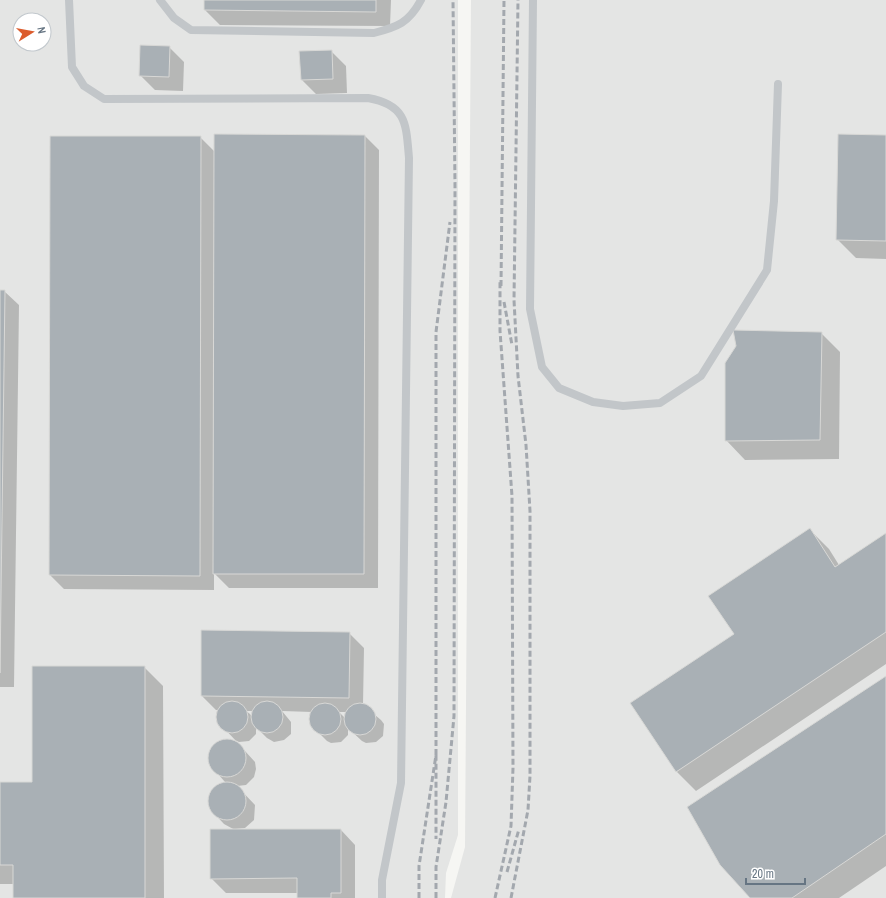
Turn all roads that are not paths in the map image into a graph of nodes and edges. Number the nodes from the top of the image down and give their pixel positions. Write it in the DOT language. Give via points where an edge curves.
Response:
graph roads {
  1 [pos="69,0"];
  2 [pos="160,0"];
  3 [pos="421,0"];
  4 [pos="533,0"];
  5 [pos="778,84"];
  6 [pos="382,898"];
  1 -- 6 [label="lane" via="72,67 84,86 104,99 368,98 385,101 400,113 406,131 409,158 400,783 382,880"];
  2 -- 3 [label="lane" via="174,18 191,30 374,33 399,26 411,16"];
  4 -- 5 [label="lane" via="530,309 542,367 559,388 593,402 623,406 660,403 701,376 767,270 774,201"];
}
